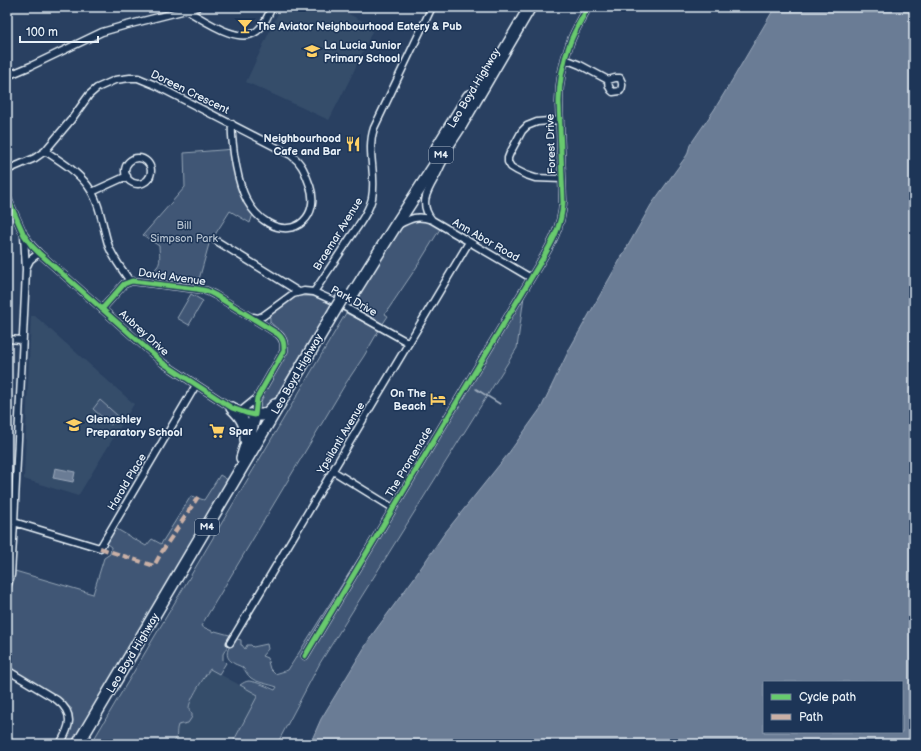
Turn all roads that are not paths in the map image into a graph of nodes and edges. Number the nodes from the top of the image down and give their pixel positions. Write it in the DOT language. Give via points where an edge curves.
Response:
graph roads {
  1 [pos="198,7"];
  2 [pos="272,7"];
  3 [pos="432,7"];
  4 [pos="522,7"];
  5 [pos="530,7"];
  6 [pos="588,7"];
  7 [pos="186,10"];
  8 [pos="565,59"];
  9 [pos="7,76"];
  10 [pos="608,80"];
  11 [pos="560,120"];
  12 [pos="232,124"];
  13 [pos="461,125"];
  14 [pos="45,151"];
  15 [pos="7,170"];
  16 [pos="127,176"];
  17 [pos="562,179"];
  18 [pos="92,192"];
  19 [pos="7,197"];
  20 [pos="432,220"];
  21 [pos="394,228"];
  22 [pos="24,235"];
  23 [pos="215,240"];
  24 [pos="469,242"];
  25 [pos="39,253"];
  26 [pos="26,269"];
  27 [pos="531,278"];
  28 [pos="130,281"];
  29 [pos="299,292"];
  30 [pos="314,292"];
  31 [pos="346,298"];
  32 [pos="102,309"];
  33 [pos="338,311"];
  34 [pos="268,313"];
  35 [pos="252,317"];
  36 [pos="270,329"];
  37 [pos="7,340"];
  38 [pos="22,340"];
  39 [pos="409,343"];
  40 [pos="196,385"];
  41 [pos="283,397"];
  42 [pos="257,398"];
  43 [pos="237,409"];
  44 [pos="255,415"];
  45 [pos="243,456"];
  46 [pos="333,471"];
  47 [pos="227,493"];
  48 [pos="393,508"];
  49 [pos="7,520"];
  50 [pos="14,522"];
  51 [pos="7,588"];
  52 [pos="230,643"];
  53 [pos="305,656"];
  54 [pos="7,670"];
  55 [pos="60,744"];
  56 [pos="78,744"];
  57 [pos="87,744"];
  1 -- 7 [label="street"];
  2 -- 7 [label="street" via="260,29 242,36 226,31"];
  3 -- 30 [label="street, Braemar Avenue" via="370,140 373,192 369,205 359,225"];
  4 -- 31 [label="highway, Leo Boyd Highway / M4" via="461,110 370,251"];
  5 -- 13 [label="highway, Leo Boyd Highway / M4"];
  6 -- 8 [label="street, Forest Drive" via="570,42"];
  7 -- 9 [label="street" via="102,32"];
  8 -- 10 [label="street"];
  8 -- 11 [label="street, Forest Drive" via="560,86"];
  11 -- 17 [label="street, Forest Drive"];
  11 -- 17 [label="street" via="537,122 526,126 510,153 508,162 516,170 535,178"];
  12 -- 12 [label="street, Doreen Crescent" via="291,155 302,166 312,200 310,214 304,221 288,227 275,226 249,205 237,169 231,136"];
  12 -- 14 [label="street, Doreen Crescent" via="155,85 138,78 123,78 107,83 89,95"];
  13 -- 20 [label="street" via="427,192 425,208"];
  13 -- 21 [label="highway, Leo Boyd Highway / M4"];
  14 -- 15 [label="street, Doreen Crescent"];
  14 -- 18 [label="street, David Avenue" via="75,172"];
  16 -- 16 [label="street" via="126,166 133,159 143,159 150,165 151,175 144,183 134,183"];
  16 -- 18 [label="street"];
  17 -- 27 [label="street, Forest Drive" via="563,209 560,225"];
  18 -- 28 [label="street, David Avenue" via="110,249"];
  19 -- 22 [label="street"];
  20 -- 21 [label="street, Ann Abor Road" via="410,219"];
  20 -- 24 [label="street, Ann Abor Road"];
  21 -- 31 [label="highway, Leo Boyd Highway / M4"];
  22 -- 25 [label="street, Aubrey Drive"];
  22 -- 26 [label="street"];
  23 -- 29 [label="street"];
  24 -- 27 [label="street, Ann Abor Road"];
  24 -- 39 [label="street, Ypsilanti Avenue"];
  25 -- 26 [label="street" via="30,260"];
  25 -- 32 [label="street, Aubrey Drive"];
  26 -- 38 [label="street"];
  27 -- 48 [label="street, The Promenade"];
  28 -- 32 [label="street, David Avenue" via="124,284"];
  28 -- 35 [label="street, David Avenue" via="197,289 215,295"];
  29 -- 30 [label="street, Park Drive"];
  29 -- 34 [label="street"];
  30 -- 39 [label="street, Park Drive"];
  31 -- 33 [label="highway, Leo Boyd Highway / M4"];
  32 -- 40 [label="street, Aubrey Drive" via="159,360"];
  33 -- 41 [label="highway, Leo Boyd Highway / M4"];
  33 -- 57 [label="highway, Leo Boyd Highway / M4"];
  34 -- 35 [label="street"];
  34 -- 36 [label="street" via="267,322"];
  35 -- 36 [label="street"];
  36 -- 42 [label="street" via="281,336 284,351"];
  37 -- 38 [label="street"];
  38 -- 50 [label="street"];
  39 -- 46 [label="street, Ypsilanti Avenue"];
  40 -- 43 [label="street, Aubrey Drive"];
  40 -- 50 [label="street, Harold Place" via="100,548"];
  41 -- 44 [label="highway" via="266,414"];
  41 -- 47 [label="highway, Leo Boyd Highway / M4"];
  42 -- 43 [label="street"];
  42 -- 44 [label="street"];
  43 -- 44 [label="street, Aubrey Drive"];
  43 -- 45 [label="highway" via="245,428"];
  44 -- 45 [label="highway"];
  45 -- 47 [label="highway"];
  46 -- 48 [label="street"];
  46 -- 52 [label="street, Ypsilanti Avenue"];
  47 -- 56 [label="highway, Leo Boyd Highway / M4"];
  48 -- 53 [label="street, The Promenade"];
  49 -- 50 [label="street"];
  50 -- 51 [label="street" via="11,575"];
  54 -- 55 [label="street" via="57,700 67,711 67,730"];
}
